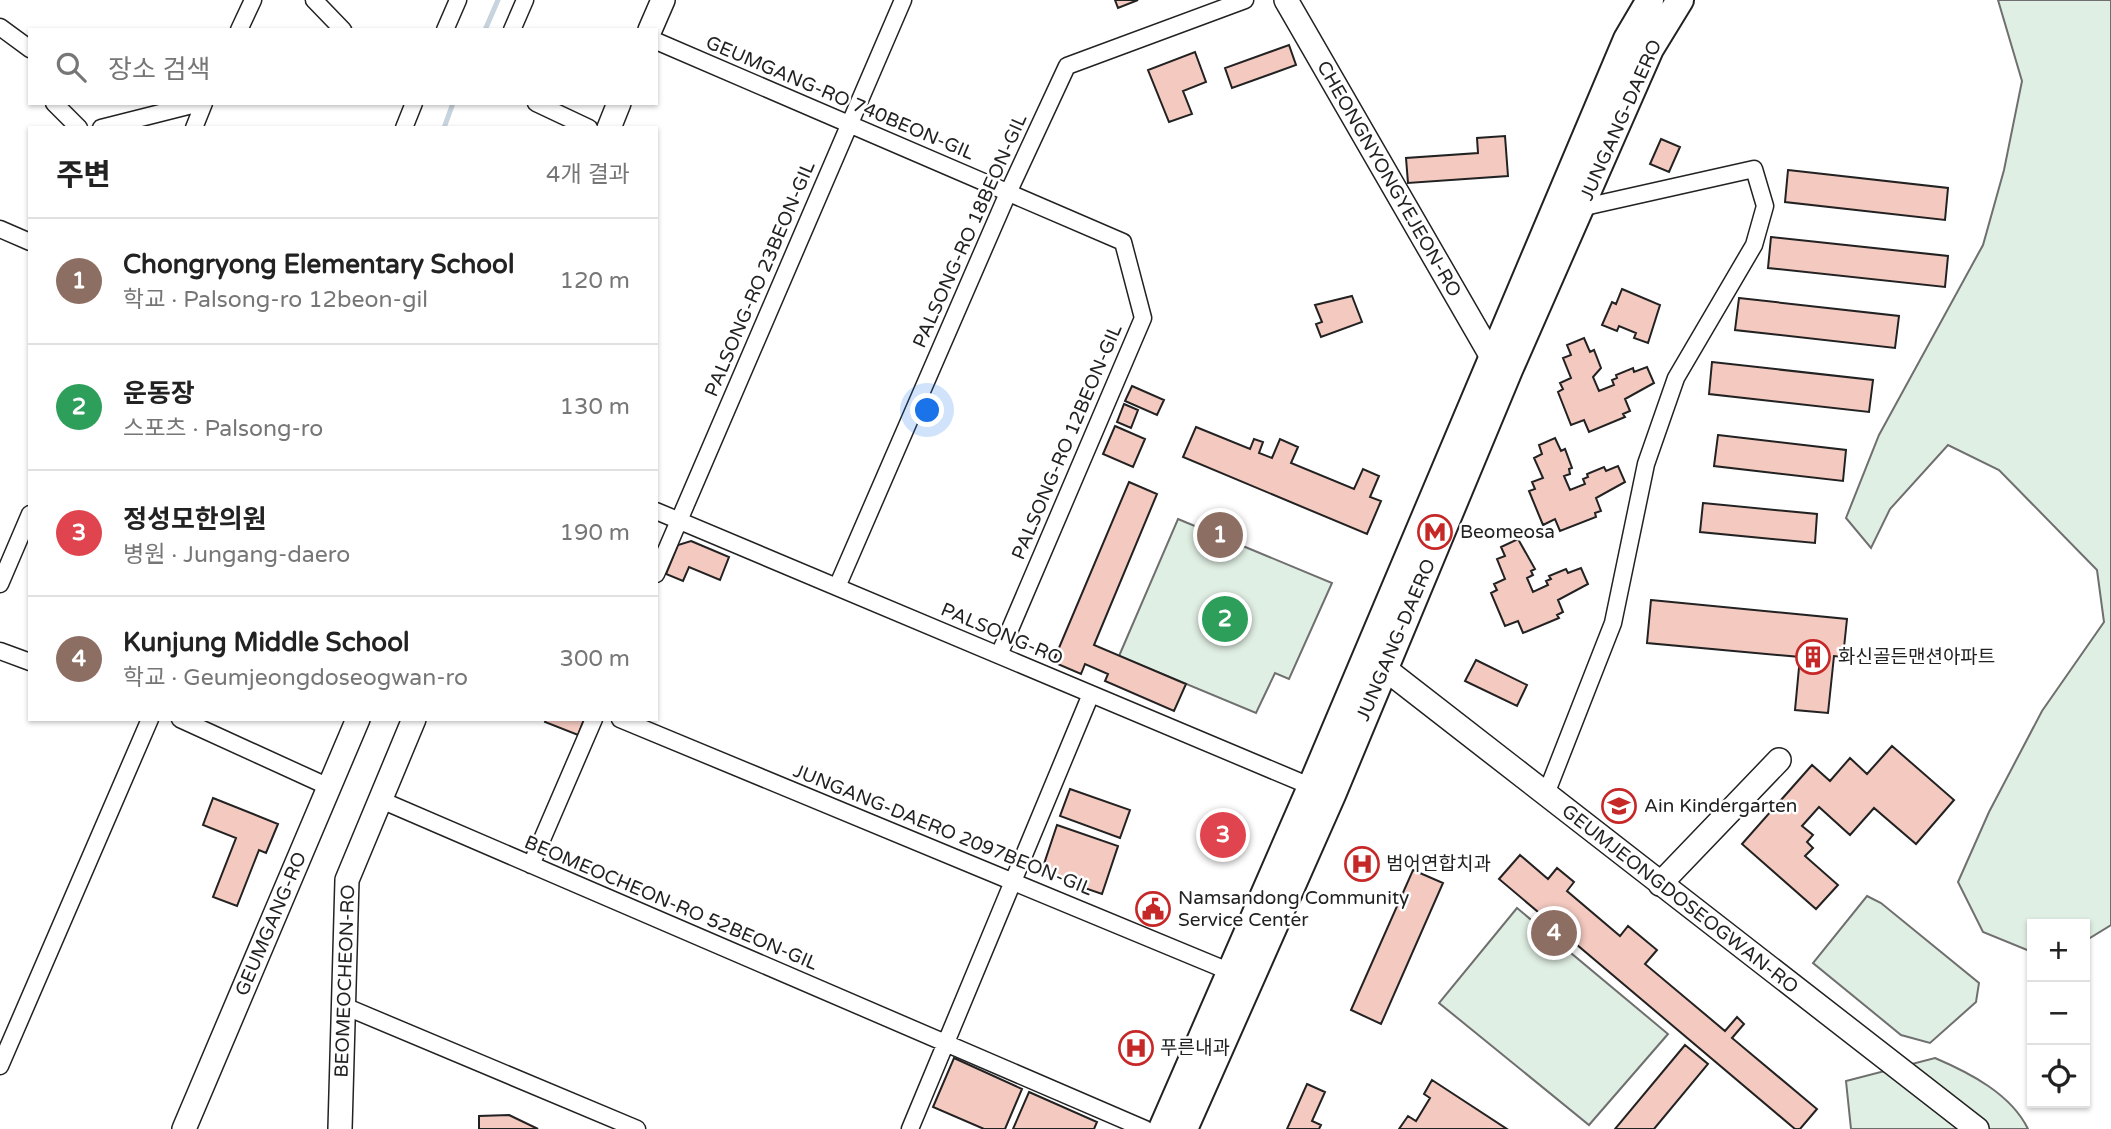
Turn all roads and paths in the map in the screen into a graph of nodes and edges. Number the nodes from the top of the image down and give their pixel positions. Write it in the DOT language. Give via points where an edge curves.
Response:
graph roads {
  1 [pos="253,0"];
  2 [pos="314,0"];
  3 [pos="458,0"];
  4 [pos="525,0"];
  5 [pos="663,0"];
  6 [pos="903,0"];
  7 [pos="1245,0"];
  8 [pos="1286,0"];
  9 [pos="1650,0"];
  10 [pos="1680,0"];
  11 [pos="0,27"];
  12 [pos="240,28"];
  13 [pos="341,28"];
  14 [pos="446,28"];
  15 [pos="513,28"];
  16 [pos="651,28"];
  17 [pos="658,42"];
  18 [pos="28,48"];
  19 [pos="56,105"];
  20 [pos="194,105"];
  21 [pos="201,105"];
  22 [pos="413,105"];
  23 [pos="540,105"];
  24 [pos="618,105"];
  25 [pos="849,125"];
  26 [pos="77,126"];
  27 [pos="109,126"];
  28 [pos="195,126"];
  29 [pos="405,126"];
  30 [pos="585,126"];
  31 [pos="610,126"];
  32 [pos="1008,193"];
  33 [pos="1580,208"];
  34 [pos="0,229"];
  35 [pos="28,241"];
  36 [pos="1123,242"];
  37 [pos="1492,357"];
  38 [pos="658,512"];
  39 [pos="28,519"];
  40 [pos="679,521"];
  41 [pos="658,569"];
  42 [pos="0,584"];
  43 [pos="837,587"];
  44 [pos="0,651"];
  45 [pos="999,655"];
  46 [pos="28,661"];
  47 [pos="1384,668"];
  48 [pos="1091,694"];
  49 [pos="149,721"];
  50 [pos="184,721"];
  51 [pos="357,721"];
  52 [pos="413,721"];
  53 [pos="593,721"];
  54 [pos="625,721"];
  55 [pos="1779,760"];
  56 [pos="329,787"];
  57 [pos="1322,791"];
  58 [pos="1546,794"];
  59 [pos="381,800"];
  60 [pos="531,865"];
  61 [pos="1013,882"];
  62 [pos="1660,884"];
  63 [pos="1240,976"];
  64 [pos="344,1006"];
  65 [pos="945,1045"];
  66 [pos="0,1066"];
  67 [pos="184,1129"];
  68 [pos="340,1129"];
  69 [pos="637,1129"];
  70 [pos="910,1129"];
  71 [pos="1145,1129"];
  72 [pos="1162,1129"];
  73 [pos="1184,1129"];
  74 [pos="1978,1129"];
  1 -- 12 [label="street"];
  2 -- 13 [label="street"];
  3 -- 14 [label="street"];
  4 -- 15 [label="street"];
  5 -- 16 [label="street"];
  6 -- 25 [label="street, PALSONG-RO 23BEON-GIL"];
  7 -- 32 [label="street, PALSONG-RO 18BEON-GIL" via="1067,66"];
  8 -- 37 [label="street, CHEONGNYONGYEJEON-RO"];
  9 -- 37 [label="main road, JUNGANG-DAERO" via="1626,39"];
  10 -- 33 [label="main road, JUNGANG-DAERO" via="1650,49"];
  11 -- 18 [label="street"];
  17 -- 25 [label="street, GEUMGANG-RO 740BEON-GIL"];
  19 -- 26 [label="street"];
  20 -- 27 [label="street"];
  21 -- 28 [label="street"];
  22 -- 29 [label="street"];
  23 -- 30 [label="street"];
  24 -- 31 [label="street"];
  25 -- 32 [label="street, GEUMGANG-RO 740BEON-GIL"];
  25 -- 40 [label="street, PALSONG-RO 23BEON-GIL"];
  32 -- 36 [label="street, GEUMGANG-RO 740BEON-GIL"];
  32 -- 43 [label="street, PALSONG-RO 18BEON-GIL"];
  33 -- 47 [label="main road, JUNGANG-DAERO"];
  33 -- 58 [label="street" via="1754,169 1765,206 1754,245 1676,379 1646,464 1613,623"];
  34 -- 35 [label="street"];
  36 -- 45 [label="street, PALSONG-RO 12BEON-GIL" via="1143,317"];
  37 -- 57 [label="main road, JUNGANG-DAERO"];
  38 -- 40 [label="street, PALSONG-RO"];
  39 -- 42 [label="street"];
  40 -- 41 [label="street, PALSONG-RO 23BEON-GIL"];
  40 -- 43 [label="street, PALSONG-RO"];
  43 -- 45 [label="street, PALSONG-RO"];
  44 -- 46 [label="street"];
  45 -- 48 [label="street, PALSONG-RO"];
  47 -- 57 [label="main road, JUNGANG-DAERO"];
  47 -- 58 [label="street, GEUMJEONGDOSEOGWAN-RO"];
  48 -- 57 [label="street, PALSONG-RO"];
  48 -- 61 [label="street"];
  49 -- 66 [label="street"];
  50 -- 56 [label="street"];
  51 -- 56 [label="street, GEUMGANG-RO"];
  52 -- 59 [label="street, BEOMEOCHEON-RO"];
  53 -- 60 [label="street"];
  54 -- 61 [label="street, JUNGANG-DAERO 2097BEON-GIL"];
  55 -- 62 [label="street"];
  56 -- 67 [label="street, GEUMGANG-RO"];
  57 -- 63 [label="main road, JUNGANG-DAERO"];
  58 -- 62 [label="street, GEUMJEONGDOSEOGWAN-RO"];
  59 -- 60 [label="street, BEOMEOCHEON-RO 52BEON-GIL"];
  59 -- 64 [label="street, BEOMEOCHEON-RO" via="347,880"];
  60 -- 65 [label="street, BEOMEOCHEON-RO 52BEON-GIL"];
  61 -- 63 [label="street, JUNGANG-DAERO 2097BEON-GIL"];
  61 -- 65 [label="street"];
  62 -- 74 [label="street, GEUMJEONGDOSEOGWAN-RO"];
  63 -- 72 [label="main road, JUNGANG-DAERO"];
  63 -- 73 [label="main road, JUNGANG-DAERO"];
  64 -- 68 [label="street, BEOMEOCHEON-RO"];
  64 -- 69 [label="street"];
  65 -- 70 [label="street"];
  65 -- 71 [label="street"];
}
